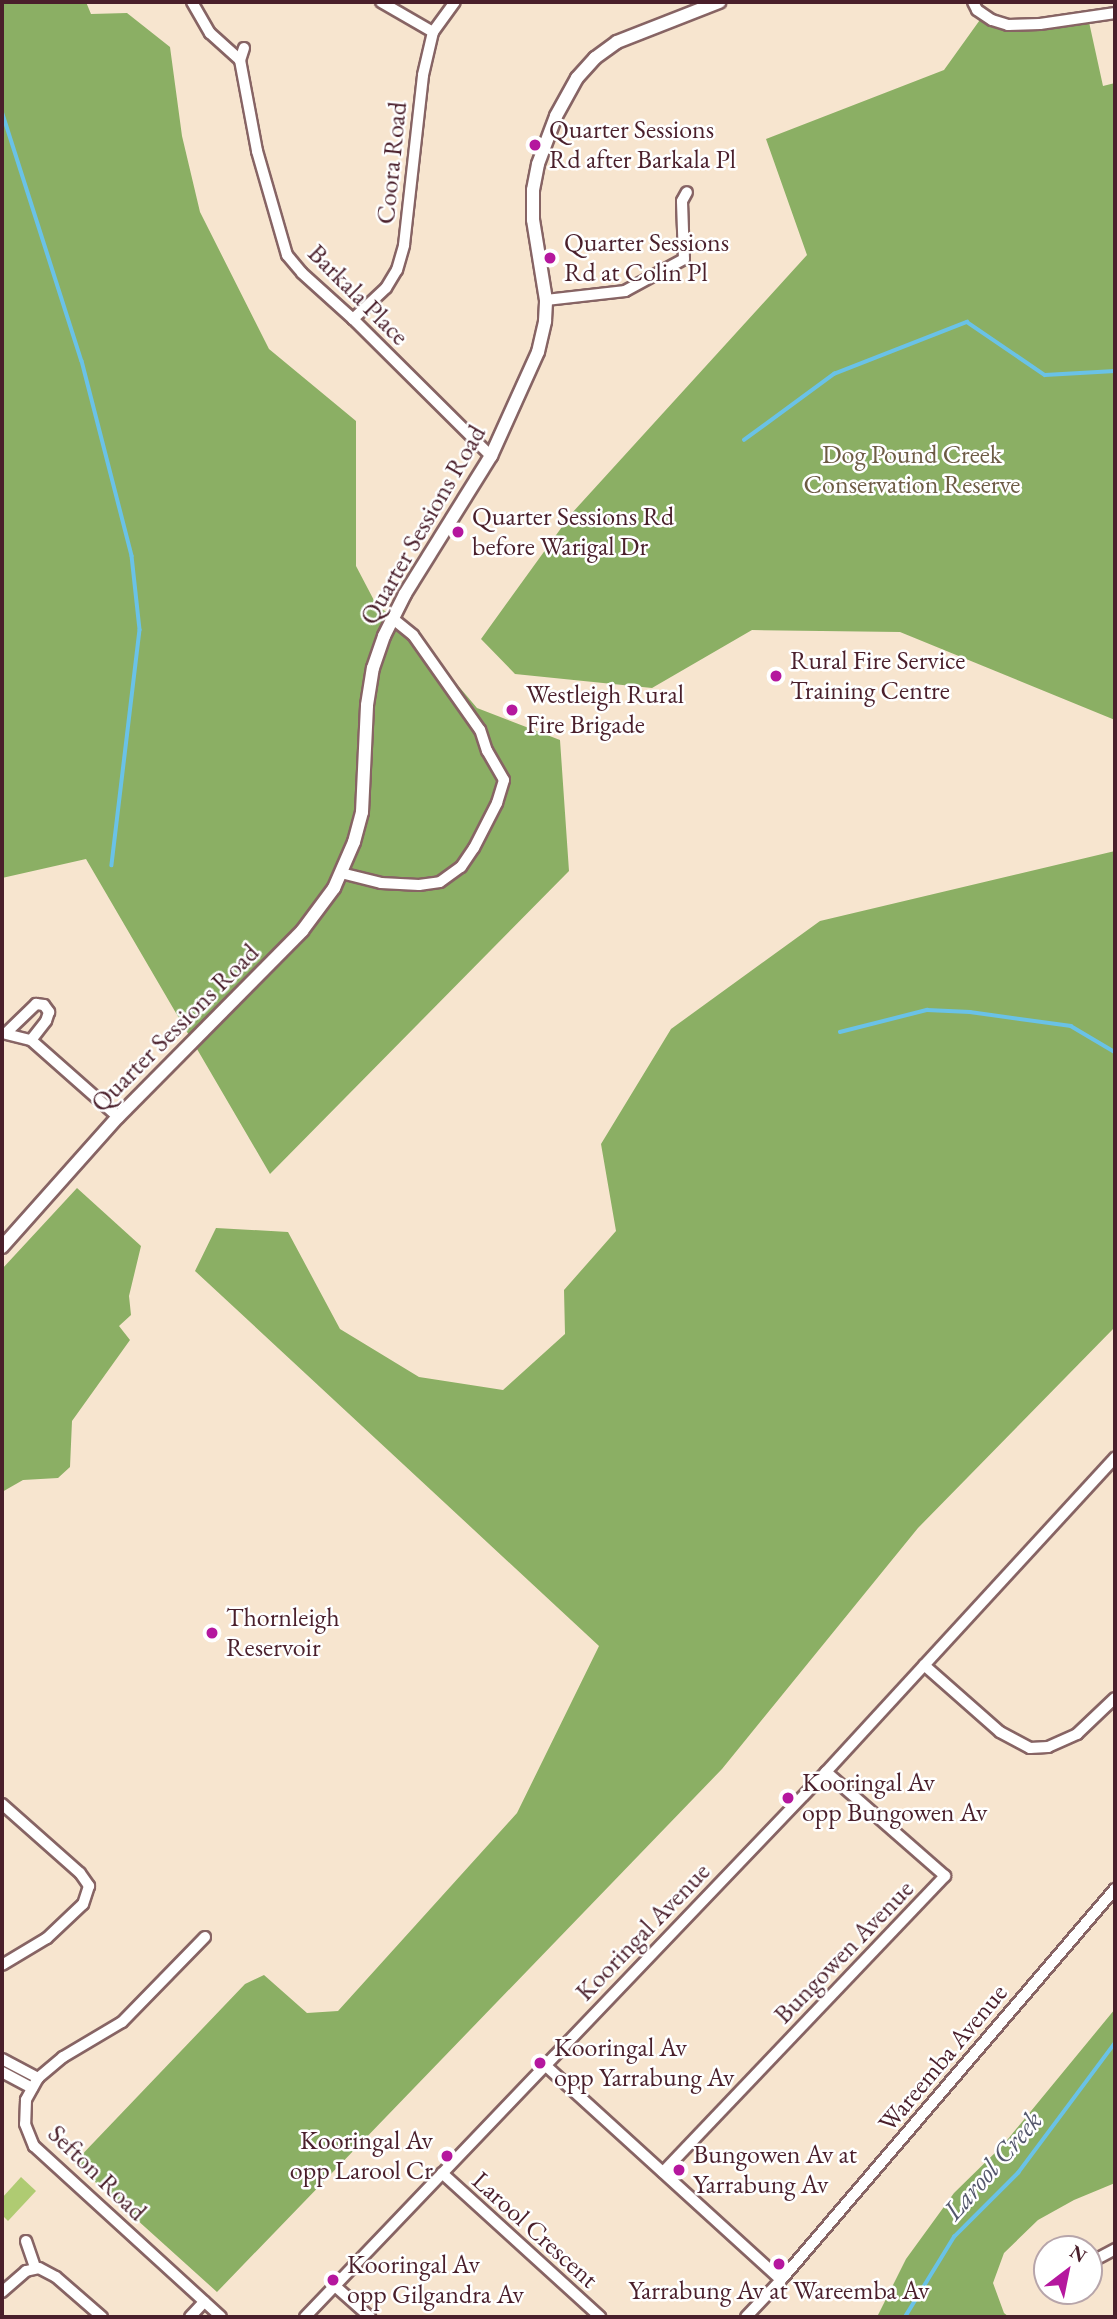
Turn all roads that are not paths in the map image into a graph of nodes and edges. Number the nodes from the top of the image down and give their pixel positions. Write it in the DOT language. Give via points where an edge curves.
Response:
graph roads {
  1 [pos="192,2"];
  2 [pos="381,2"];
  3 [pos="455,2"];
  4 [pos="719,2"];
  5 [pos="973,2"];
  6 [pos="1115,13"];
  7 [pos="433,32"];
  8 [pos="244,48"];
  9 [pos="240,60"];
  10 [pos="687,192"];
  11 [pos="546,300"];
  12 [pos="353,319"];
  13 [pos="491,456"];
  14 [pos="392,618"];
  15 [pos="483,740"];
  16 [pos="472,749"];
  17 [pos="341,873"];
  18 [pos="4,1033"];
  19 [pos="31,1040"];
  20 [pos="118,1117"];
  21 [pos="2,1247"];
  22 [pos="1115,1458"];
  23 [pos="924,1665"];
  24 [pos="1115,1698"];
  25 [pos="825,1772"];
  26 [pos="2,1804"];
  27 [pos="1115,1889"];
  28 [pos="205,1937"];
  29 [pos="2,1965"];
  30 [pos="2,2059"];
  31 [pos="545,2065"];
  32 [pos="2,2072"];
  33 [pos="38,2078"];
  34 [pos="32,2088"];
  35 [pos="663,2172"];
  36 [pos="442,2173"];
  37 [pos="26,2241"];
  38 [pos="35,2267"];
  39 [pos="781,2280"];
  40 [pos="335,2286"];
  41 [pos="2,2292"];
  42 [pos="204,2302"];
  43 [pos="102,2317"];
  44 [pos="190,2317"];
  45 [pos="221,2317"];
  46 [pos="305,2317"];
  47 [pos="370,2317"];
  48 [pos="600,2317"];
  49 [pos="746,2317"];
  1 -- 9 [label="street" via="210,33"];
  2 -- 7 [label="street"];
  3 -- 7 [label="street, Coora Road"];
  4 -- 11 [label="main road, Quarter Sessions Road" via="617,42 595,58 570,88 543,152 533,190 533,220"];
  5 -- 6 [label="street" via="992,20 1009,25"];
  7 -- 12 [label="street, Coora Road" via="423,75 401,257 386,288"];
  8 -- 9 [label="street, Barkala Place"];
  9 -- 12 [label="street, Barkala Place" via="257,150 287,255"];
  10 -- 11 [label="street" via="682,201 684,259 625,291"];
  11 -- 13 [label="main road, Quarter Sessions Road" via="538,352"];
  12 -- 13 [label="street, Barkala Place"];
  13 -- 14 [label="main road, Quarter Sessions Road"];
  14 -- 15 [label="street" via="413,635"];
  14 -- 17 [label="main road, Quarter Sessions Road" via="369,685 362,811"];
  15 -- 16 [label="street"];
  15 -- 17 [label="street" via="504,780 485,829 461,867 440,882 419,886"];
  17 -- 20 [label="main road, Quarter Sessions Road" via="302,931"];
  18 -- 19 [label="street"];
  18 -- 19 [label="street" via="36,1004 44,1005 49,1012 46,1021"];
  19 -- 20 [label="street"];
  20 -- 21 [label="main road, Quarter Sessions Road"];
  22 -- 23 [label="street, Kooringal Avenue"];
  23 -- 24 [label="street" via="1000,1732 1030,1748 1048,1747 1077,1734"];
  23 -- 25 [label="street, Kooringal Avenue"];
  25 -- 31 [label="street, Kooringal Avenue"];
  25 -- 35 [label="street, Bungowen Avenue" via="945,1876"];
  26 -- 29 [label="street" via="89,1886 83,1904 47,1938"];
  27 -- 39 [label="street, Wareemba Avenue"];
  28 -- 33 [label="street, Sefton Road" via="122,2022 63,2057"];
  30 -- 33 [label="street"];
  31 -- 35 [label="street"];
  31 -- 36 [label="street, Kooringal Avenue"];
  32 -- 34 [label="street"];
  33 -- 34 [label="street, Sefton Road"];
  34 -- 42 [label="street, Sefton Road" via="24,2116 34,2146"];
  35 -- 39 [label="street"];
  36 -- 40 [label="street, Kooringal Avenue"];
  36 -- 48 [label="street, Larool Crescent"];
  37 -- 38 [label="street"];
  38 -- 41 [label="street"];
  38 -- 43 [label="street" via="49,2272"];
  39 -- 49 [label="street, Wareemba Avenue"];
  40 -- 46 [label="street, Kooringal Avenue"];
  40 -- 47 [label="street"];
  42 -- 44 [label="street"];
  42 -- 45 [label="street, Sefton Road"];
}
